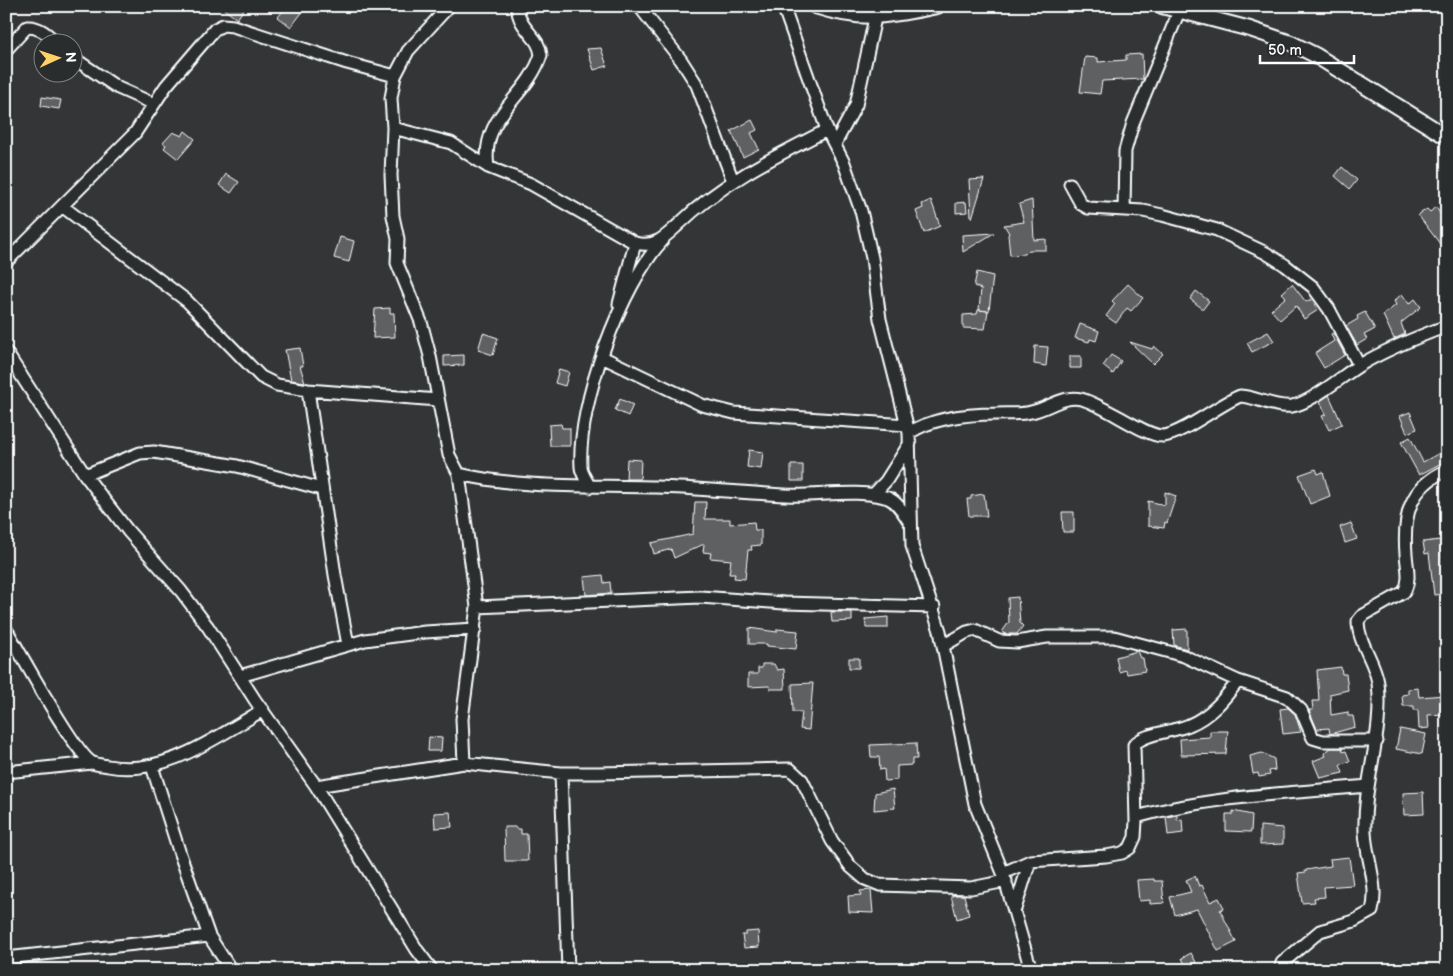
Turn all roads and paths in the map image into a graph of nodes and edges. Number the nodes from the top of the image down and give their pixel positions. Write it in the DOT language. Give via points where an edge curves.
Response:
graph roads {
  1 [pos="449,6"];
  2 [pos="517,6"];
  3 [pos="639,6"];
  4 [pos="783,6"];
  5 [pos="815,6"];
  6 [pos="937,6"];
  7 [pos="1162,6"];
  8 [pos="1180,9"];
  9 [pos="875,18"];
  10 [pos="43,32"];
  11 [pos="6,50"];
  12 [pos="82,63"];
  13 [pos="395,76"];
  14 [pos="154,104"];
  15 [pos="393,128"];
  16 [pos="827,130"];
  17 [pos="1447,136"];
  18 [pos="835,144"];
  19 [pos="488,167"];
  20 [pos="733,181"];
  21 [pos="1070,184"];
  22 [pos="62,206"];
  23 [pos="1124,210"];
  24 [pos="664,239"];
  25 [pos="635,243"];
  26 [pos="6,262"];
  27 [pos="616,318"];
  28 [pos="1447,326"];
  29 [pos="6,352"];
  30 [pos="602,356"];
  31 [pos="1359,366"];
  32 [pos="308,390"];
  33 [pos="438,400"];
  34 [pos="904,412"];
  35 [pos="928,422"];
  36 [pos="909,434"];
  37 [pos="580,469"];
  38 [pos="1447,470"];
  39 [pos="459,474"];
  40 [pos="85,476"];
  41 [pos="565,487"];
  42 [pos="590,487"];
  43 [pos="321,489"];
  44 [pos="873,495"];
  45 [pos="910,523"];
  46 [pos="477,607"];
  47 [pos="934,607"];
  48 [pos="6,629"];
  49 [pos="475,629"];
  50 [pos="348,645"];
  51 [pos="943,646"];
  52 [pos="240,676"];
  53 [pos="1238,681"];
  54 [pos="262,710"];
  55 [pos="1377,741"];
  56 [pos="92,763"];
  57 [pos="464,763"];
  58 [pos="152,766"];
  59 [pos="6,772"];
  60 [pos="561,773"];
  61 [pos="316,786"];
  62 [pos="1368,786"];
  63 [pos="1136,817"];
  64 [pos="1030,860"];
  65 [pos="1005,877"];
  66 [pos="1015,909"];
  67 [pos="209,936"];
  68 [pos="6,958"];
  69 [pos="230,970"];
  70 [pos="432,970"];
  71 [pos="568,970"];
  72 [pos="1031,970"];
  73 [pos="1280,970"];
  1 -- 13 [label="street" via="408,51"];
  2 -- 19 [label="street" via="522,25 536,41 541,56 489,136 486,151"];
  3 -- 20 [label="street" via="697,85"];
  4 -- 16 [label="street"];
  5 -- 9 [label="street"];
  6 -- 9 [label="street"];
  7 -- 8 [label="street"];
  8 -- 17 [label="street" via="1291,43"];
  8 -- 23 [label="street" via="1130,132 1125,151"];
  9 -- 18 [label="street" via="856,105"];
  10 -- 11 [label="street" via="33,26 27,27"];
  12 -- 14 [label="street" via="118,88"];
  13 -- 14 [label="street" via="223,25 208,36"];
  13 -- 15 [label="street" via="391,98"];
  14 -- 22 [label="street" via="134,133"];
  15 -- 19 [label="street" via="451,143"];
  15 -- 33 [label="street" via="391,174 393,216 398,239 397,263 420,322"];
  16 -- 18 [label="street"];
  16 -- 20 [label="street"];
  18 -- 34 [label="street" via="861,211 872,258 880,319"];
  19 -- 25 [label="street" via="532,184"];
  20 -- 24 [label="street" via="700,204"];
  21 -- 23 [label="street" via="1081,204 1088,208"];
  22 -- 26 [label="street"];
  22 -- 32 [label="street" via="187,301 260,377 278,385"];
  23 -- 31 [label="street" via="1162,214 1217,230 1285,265 1313,287 1330,309"];
  24 -- 25 [label="street" via="655,243"];
  24 -- 27 [label="street" via="651,253"];
  25 -- 27 [label="street"];
  27 -- 30 [label="street"];
  28 -- 31 [label="street" via="1416,337"];
  29 -- 40 [label="street"];
  30 -- 36 [label="street" via="702,405 734,413"];
  30 -- 37 [label="street" via="589,397"];
  31 -- 35 [label="street" via="1307,401 1277,406 1250,396 1240,396 1175,433 1161,436 1082,399 1072,398 1027,413 985,414"];
  32 -- 33 [label="street"];
  32 -- 43 [label="street"];
  33 -- 39 [label="street" via="448,455"];
  34 -- 35 [label="street"];
  34 -- 36 [label="street"];
  35 -- 36 [label="street"];
  36 -- 44 [label="street" via="886,481"];
  36 -- 45 [label="street"];
  37 -- 41 [label="street"];
  37 -- 42 [label="street"];
  38 -- 55 [label="street" via="1424,485 1409,504 1406,521 1408,576 1404,592 1358,621 1378,682"];
  39 -- 41 [label="street"];
  39 -- 46 [label="street"];
  40 -- 43 [label="street" via="140,453 154,452 237,466"];
  40 -- 52 [label="street" via="181,591"];
  41 -- 42 [label="street"];
  42 -- 44 [label="street"];
  43 -- 50 [label="street"];
  44 -- 45 [label="street" via="890,499"];
  45 -- 47 [label="street" via="912,546"];
  46 -- 47 [label="street" via="700,597"];
  46 -- 49 [label="street"];
  47 -- 51 [label="street"];
  48 -- 56 [label="street" via="75,747"];
  49 -- 50 [label="street" via="424,632"];
  49 -- 57 [label="street" via="462,719"];
  50 -- 52 [label="street"];
  51 -- 53 [label="street" via="975,630 1000,641 1017,642 1047,637 1114,637 1184,656"];
  51 -- 65 [label="street" via="975,804"];
  52 -- 54 [label="street"];
  53 -- 55 [label="street" via="1287,697 1301,710 1313,738 1323,741"];
  53 -- 63 [label="street" via="1207,715 1189,725 1137,741 1134,745"];
  54 -- 58 [label="street" via="182,755"];
  54 -- 61 [label="street"];
  55 -- 62 [label="street"];
  56 -- 58 [label="street" via="120,768"];
  56 -- 59 [label="street"];
  57 -- 60 [label="street"];
  57 -- 61 [label="street"];
  58 -- 67 [label="street"];
  60 -- 65 [label="street" via="790,769 802,780 832,841 851,867 865,879 880,885 971,888"];
  60 -- 71 [label="street"];
  61 -- 70 [label="street"];
  62 -- 63 [label="street" via="1212,802"];
  62 -- 73 [label="street" via="1365,832 1375,896 1372,911 1354,922 1320,930 1282,963"];
  63 -- 64 [label="street" via="1135,837 1130,848 1122,853"];
  64 -- 65 [label="street"];
  64 -- 66 [label="street"];
  65 -- 66 [label="street"];
  66 -- 72 [label="street"];
  67 -- 68 [label="street"];
  67 -- 69 [label="street"];
}
